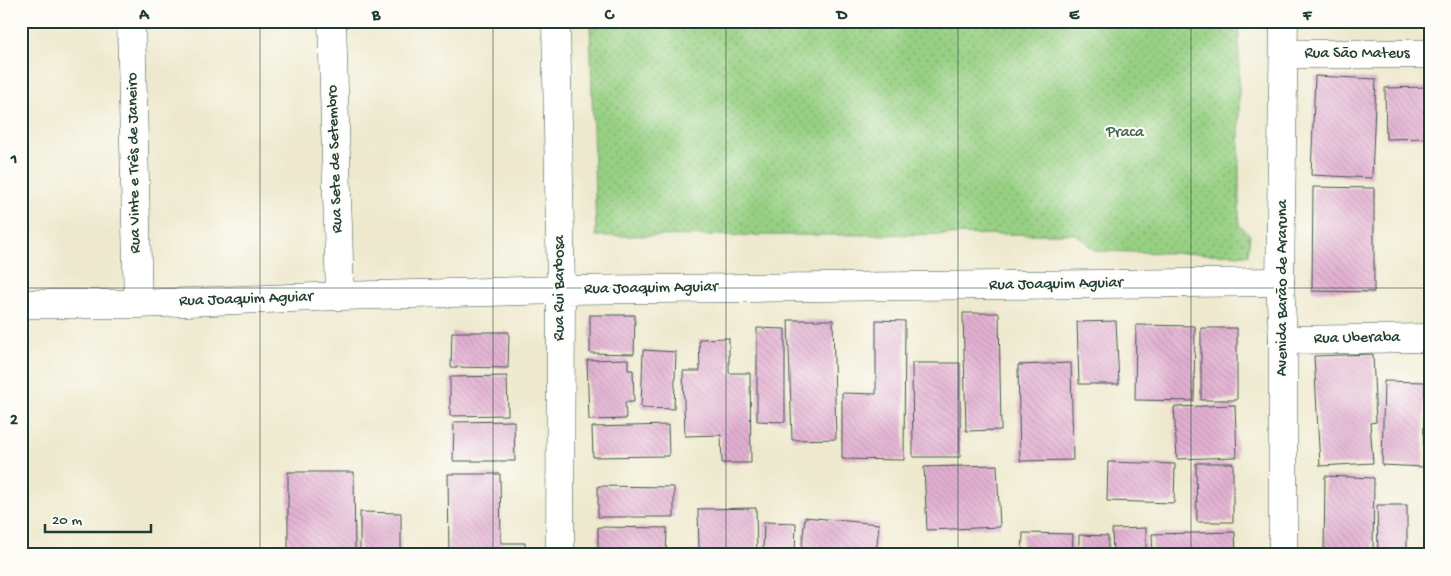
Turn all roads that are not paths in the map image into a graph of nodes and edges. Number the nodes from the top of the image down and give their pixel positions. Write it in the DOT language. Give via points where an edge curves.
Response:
graph roads {
  1 [pos="131,21"];
  2 [pos="332,21"];
  3 [pos="556,21"];
  4 [pos="1284,21"];
  5 [pos="1284,54"];
  6 [pos="1430,54"];
  7 [pos="1280,282"];
  8 [pos="561,290"];
  9 [pos="340,296"];
  10 [pos="21,304"];
  11 [pos="138,304"];
  12 [pos="1430,338"];
  13 [pos="1283,340"];
  14 [pos="560,555"];
  15 [pos="1284,555"];
  1 -- 11 [label="street, Rua Vinte e Três de Janeiro"];
  2 -- 9 [label="street, Rua Sete de Setembro"];
  3 -- 8 [label="street, Rua Rui Barbosa"];
  4 -- 5 [label="street, Avenida Barão de Araruna"];
  5 -- 6 [label="street, Rua São Mateus"];
  5 -- 7 [label="street, Avenida Barão de Araruna"];
  7 -- 8 [label="street, Rua Joaquim Aguiar"];
  7 -- 13 [label="street, Avenida Barão de Araruna"];
  8 -- 9 [label="street, Rua Joaquim Aguiar"];
  8 -- 14 [label="street, Rua Rui Barbosa"];
  9 -- 11 [label="street, Rua Joaquim Aguiar"];
  10 -- 11 [label="street, Rua Joaquim Aguiar"];
  12 -- 13 [label="street, Rua Uberaba"];
  13 -- 15 [label="street, Avenida Barão de Araruna"];
}
